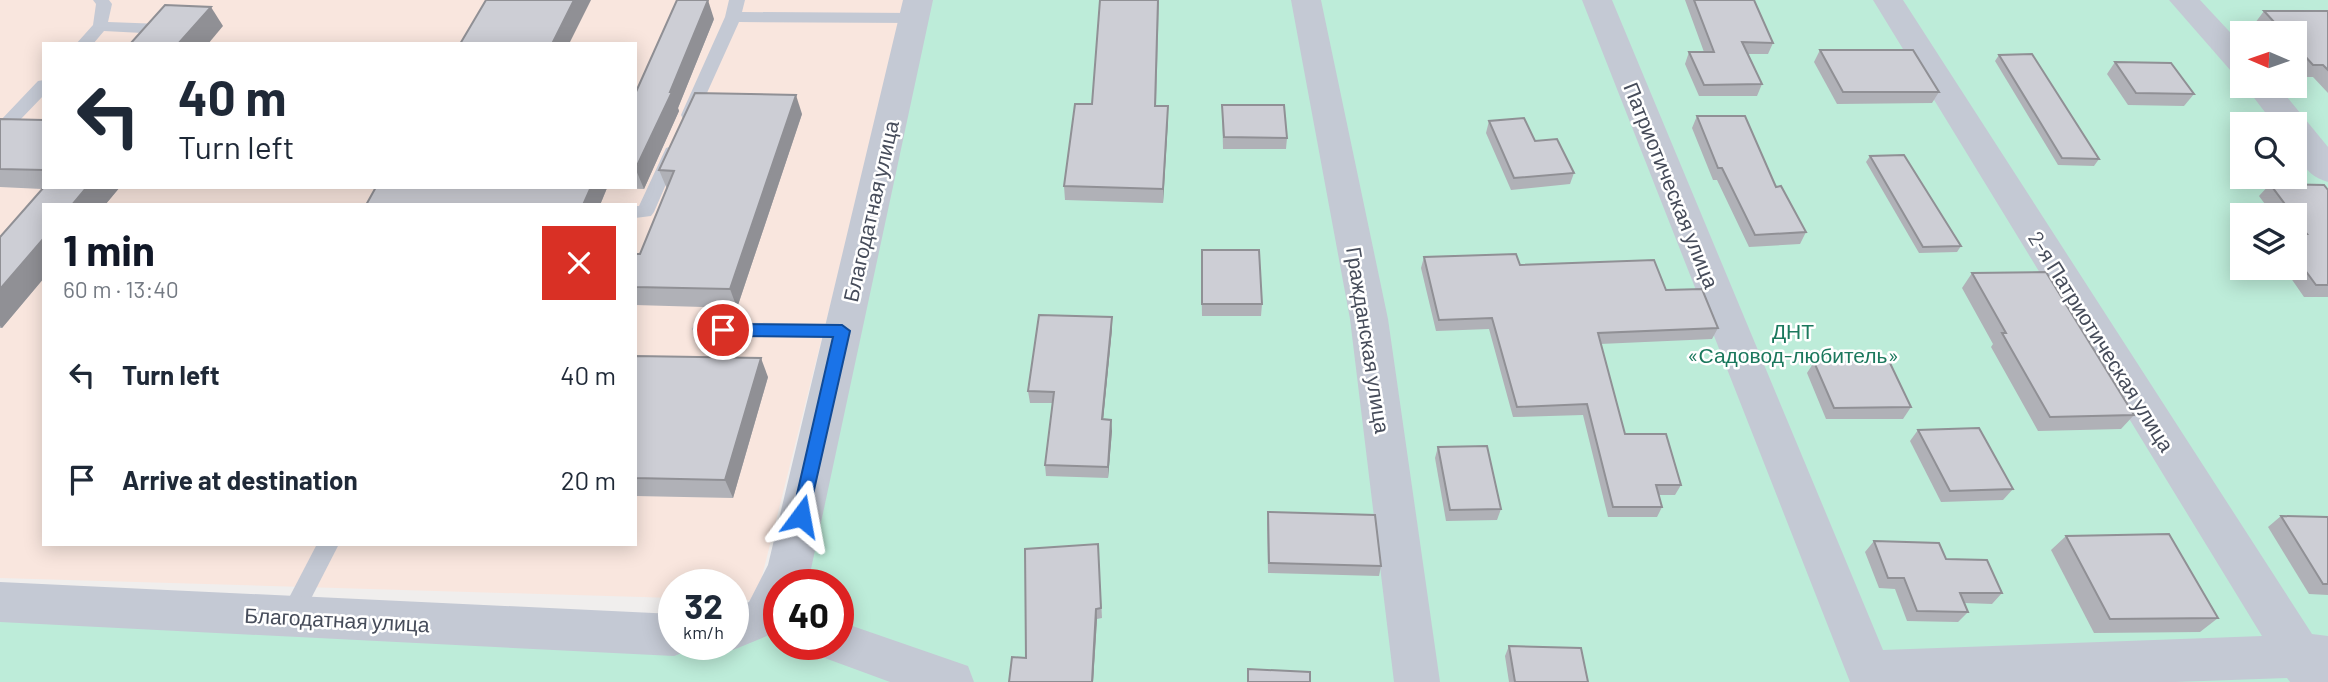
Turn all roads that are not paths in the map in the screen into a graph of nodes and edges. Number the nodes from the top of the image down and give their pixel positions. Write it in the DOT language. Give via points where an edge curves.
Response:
graph roads {
  1 [pos="101,0"];
  2 [pos="737,0"];
  3 [pos="1306,0"];
  4 [pos="1597,0"];
  5 [pos="1888,0"];
  6 [pos="2184,0"];
  7 [pos="916,9"];
  8 [pos="733,17"];
  9 [pos="100,26"];
  10 [pos="85,42"];
  11 [pos="150,42"];
  12 [pos="2230,51"];
  13 [pos="42,87"];
  14 [pos="2271,98"];
  15 [pos="2282,112"];
  16 [pos="42,127"];
  17 [pos="2307,144"];
  18 [pos="2328,170"];
  19 [pos="637,212"];
  20 [pos="702,329"];
  21 [pos="842,331"];
  22 [pos="327,546"];
  23 [pos="789,569"];
  24 [pos="0,602"];
  25 [pos="290,617"];
  26 [pos="658,634"];
  27 [pos="854,648"];
  28 [pos="2315,664"];
  29 [pos="1872,677"];
  30 [pos="951,682"];
  31 [pos="1417,682"];
  1 -- 9 [label="lane"];
  2 -- 8 [label="lane"];
  3 -- 31 [label="street, Гражданская улица" via="1369,318"];
  4 -- 29 [label="street, Патриотическая улица"];
  5 -- 28 [label="street, 2-я Патриотическая улица"];
  6 -- 12 [label="street"];
  7 -- 8 [label="lane"];
  7 -- 21 [label="street, Благодатная улица"];
  8 -- 19 [label="lane" via="645,212"];
  9 -- 10 [label="lane"];
  9 -- 11 [label="lane" via="162,29"];
  13 -- 16 [label="lane" via="5,126"];
  14 -- 15 [label="street"];
  17 -- 18 [label="street"];
  20 -- 21 [label="lane"];
  21 -- 23 [label="street, Благодатная улица"];
  22 -- 25 [label="lane"];
  24 -- 25 [label="street, Благодатная улица"];
  25 -- 26 [label="street, Благодатная улица"];
  27 -- 30 [label="street"];
  28 -- 29 [label="street"];
}
